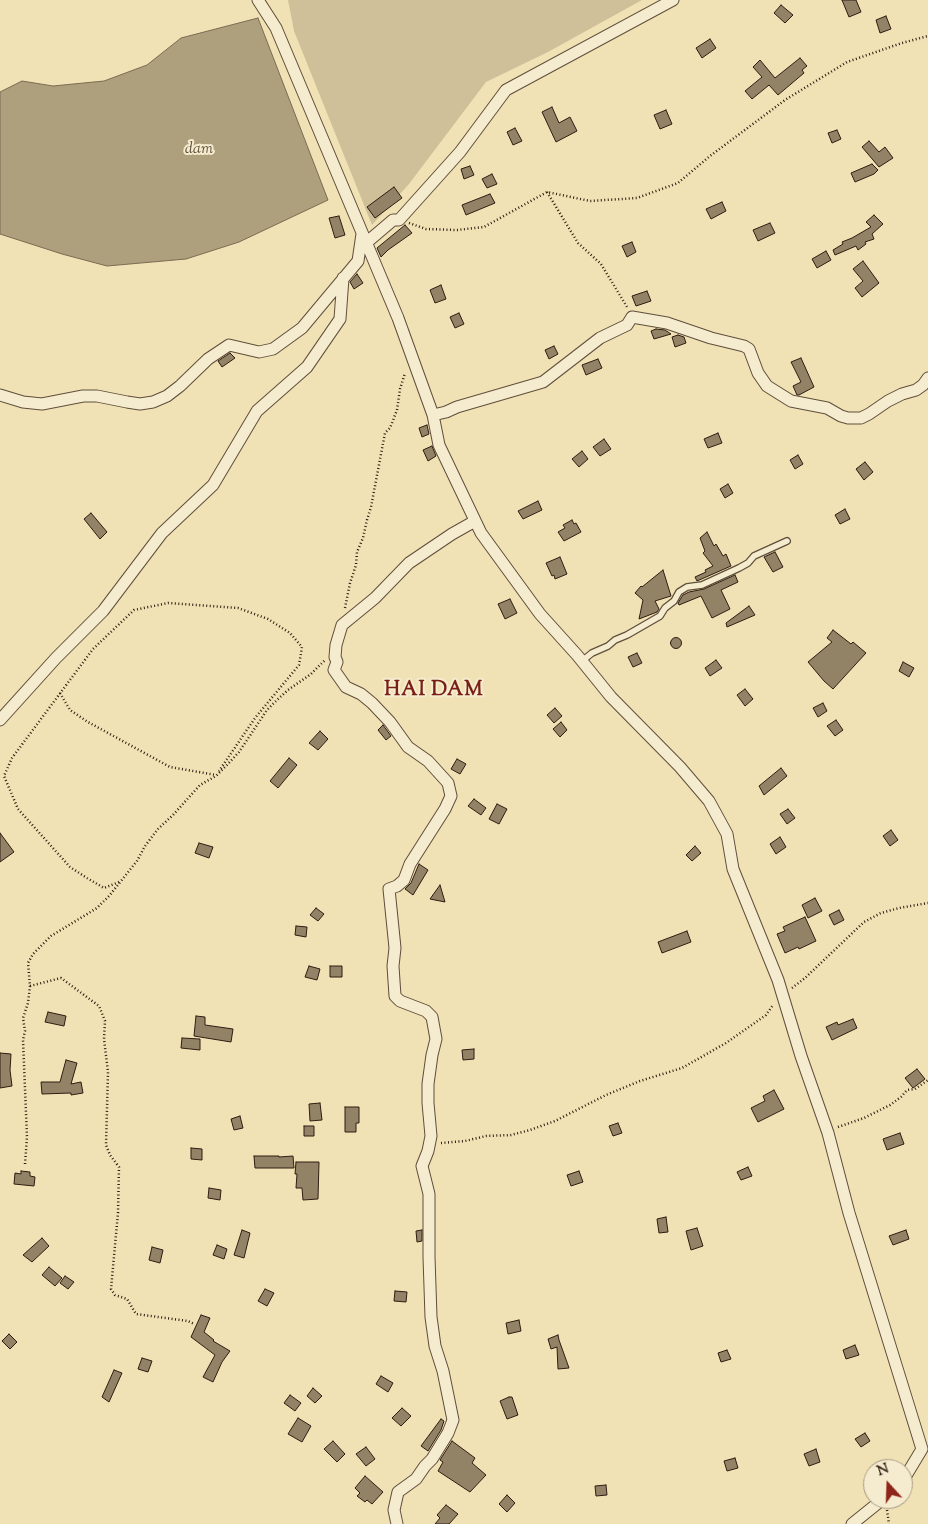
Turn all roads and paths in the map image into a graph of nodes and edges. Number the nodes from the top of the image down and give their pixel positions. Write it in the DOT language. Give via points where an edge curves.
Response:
graph roads {
  1 [pos="258,0"];
  2 [pos="673,0"];
  3 [pos="928,36"];
  4 [pos="547,192"];
  5 [pos="399,220"];
  6 [pos="364,238"];
  7 [pos="344,278"];
  8 [pos="632,317"];
  9 [pos="412,356"];
  10 [pos="928,378"];
  11 [pos="0,395"];
  12 [pos="433,415"];
  13 [pos="475,520"];
  14 [pos="786,540"];
  15 [pos="344,611"];
  16 [pos="336,645"];
  17 [pos="582,661"];
  18 [pos="60,694"];
  19 [pos="0,720"];
  20 [pos="216,776"];
  21 [pos="120,882"];
  22 [pos="928,903"];
  23 [pos="778,980"];
  24 [pos="30,986"];
  25 [pos="782,994"];
  26 [pos="928,1080"];
  27 [pos="828,1133"];
  28 [pos="429,1144"];
  29 [pos="25,1164"];
  30 [pos="194,1324"];
  31 [pos="913,1464"];
  32 [pos="871,1509"];
  33 [pos="397,1524"];
  34 [pos="852,1524"];
  1 -- 6 [label="street" via="276,28"];
  2 -- 5 [label="street" via="506,90 460,152"];
  3 -- 4 [label="path" via="847,62 784,100 678,183 637,198 590,201"];
  4 -- 5 [label="path" via="484,227 426,229"];
  4 -- 8 [label="path" via="578,243 601,264"];
  5 -- 6 [label="street" via="393,220"];
  6 -- 7 [label="street" via="358,261"];
  6 -- 9 [label="street"];
  7 -- 11 [label="street" via="302,328 273,349 259,352 229,345 208,359 167,396 153,402 140,404 83,396 42,404"];
  7 -- 19 [label="street" via="340,320 307,367 257,411 213,485 162,533 103,611"];
  8 -- 10 [label="street" via="666,323 744,346 749,349 767,386 791,401 827,408 848,418 870,414 888,401 923,386"];
  8 -- 12 [label="street" via="627,324 600,338 543,382"];
  9 -- 12 [label="street"];
  9 -- 15 [label="path" via="400,389 397,410 385,433 371,507"];
  12 -- 13 [label="street" via="440,445"];
  13 -- 16 [label="street" via="409,563 375,598 342,625"];
  13 -- 17 [label="street" via="540,614"];
  14 -- 17 [label="lane" via="754,556 739,568 679,592 660,616"];
  16 -- 20 [label="path" via="331,655 311,674 267,710 239,752"];
  16 -- 28 [label="street" via="334,670 346,687 372,703 408,747 428,761 448,783 451,796 410,864 404,880 389,889 395,948 395,996 400,1002 426,1011 432,1017 436,1039 428,1084"];
  17 -- 23 [label="street" via="611,697 709,801 727,834 733,868"];
  18 -- 20 [label="path" via="70,710 88,722 170,767"];
  18 -- 20 [label="path" via="93,649 134,610 168,603 204,605 238,608 268,619 290,633 302,648 299,665 254,718"];
  18 -- 21 [label="path" via="12,758 4,776 18,808 70,867 104,888"];
  20 -- 21 [label="path" via="200,785 158,830"];
  21 -- 24 [label="path" via="97,908 68,924 38,947 28,963"];
  22 -- 23 [label="path" via="899,908 864,922 791,988"];
  23 -- 25 [label="street"];
  24 -- 29 [label="path" via="23,1018 27,1101"];
  24 -- 30 [label="path" via="61,978 99,1006 105,1021 108,1072 106,1145 119,1167 111,1288 115,1296 127,1299 136,1314"];
  25 -- 27 [label="street"];
  25 -- 28 [label="path" via="766,1014 715,1050 682,1068 640,1081 530,1130"];
  26 -- 27 [label="path" via="915,1089 907,1090 890,1105"];
  27 -- 31 [label="street" via="849,1214 922,1449"];
  28 -- 33 [label="street" via="422,1166 429,1194 432,1317 435,1346 453,1420 432,1459 416,1479 398,1492 394,1510"];
  32 -- 34 [label="street"];
}
